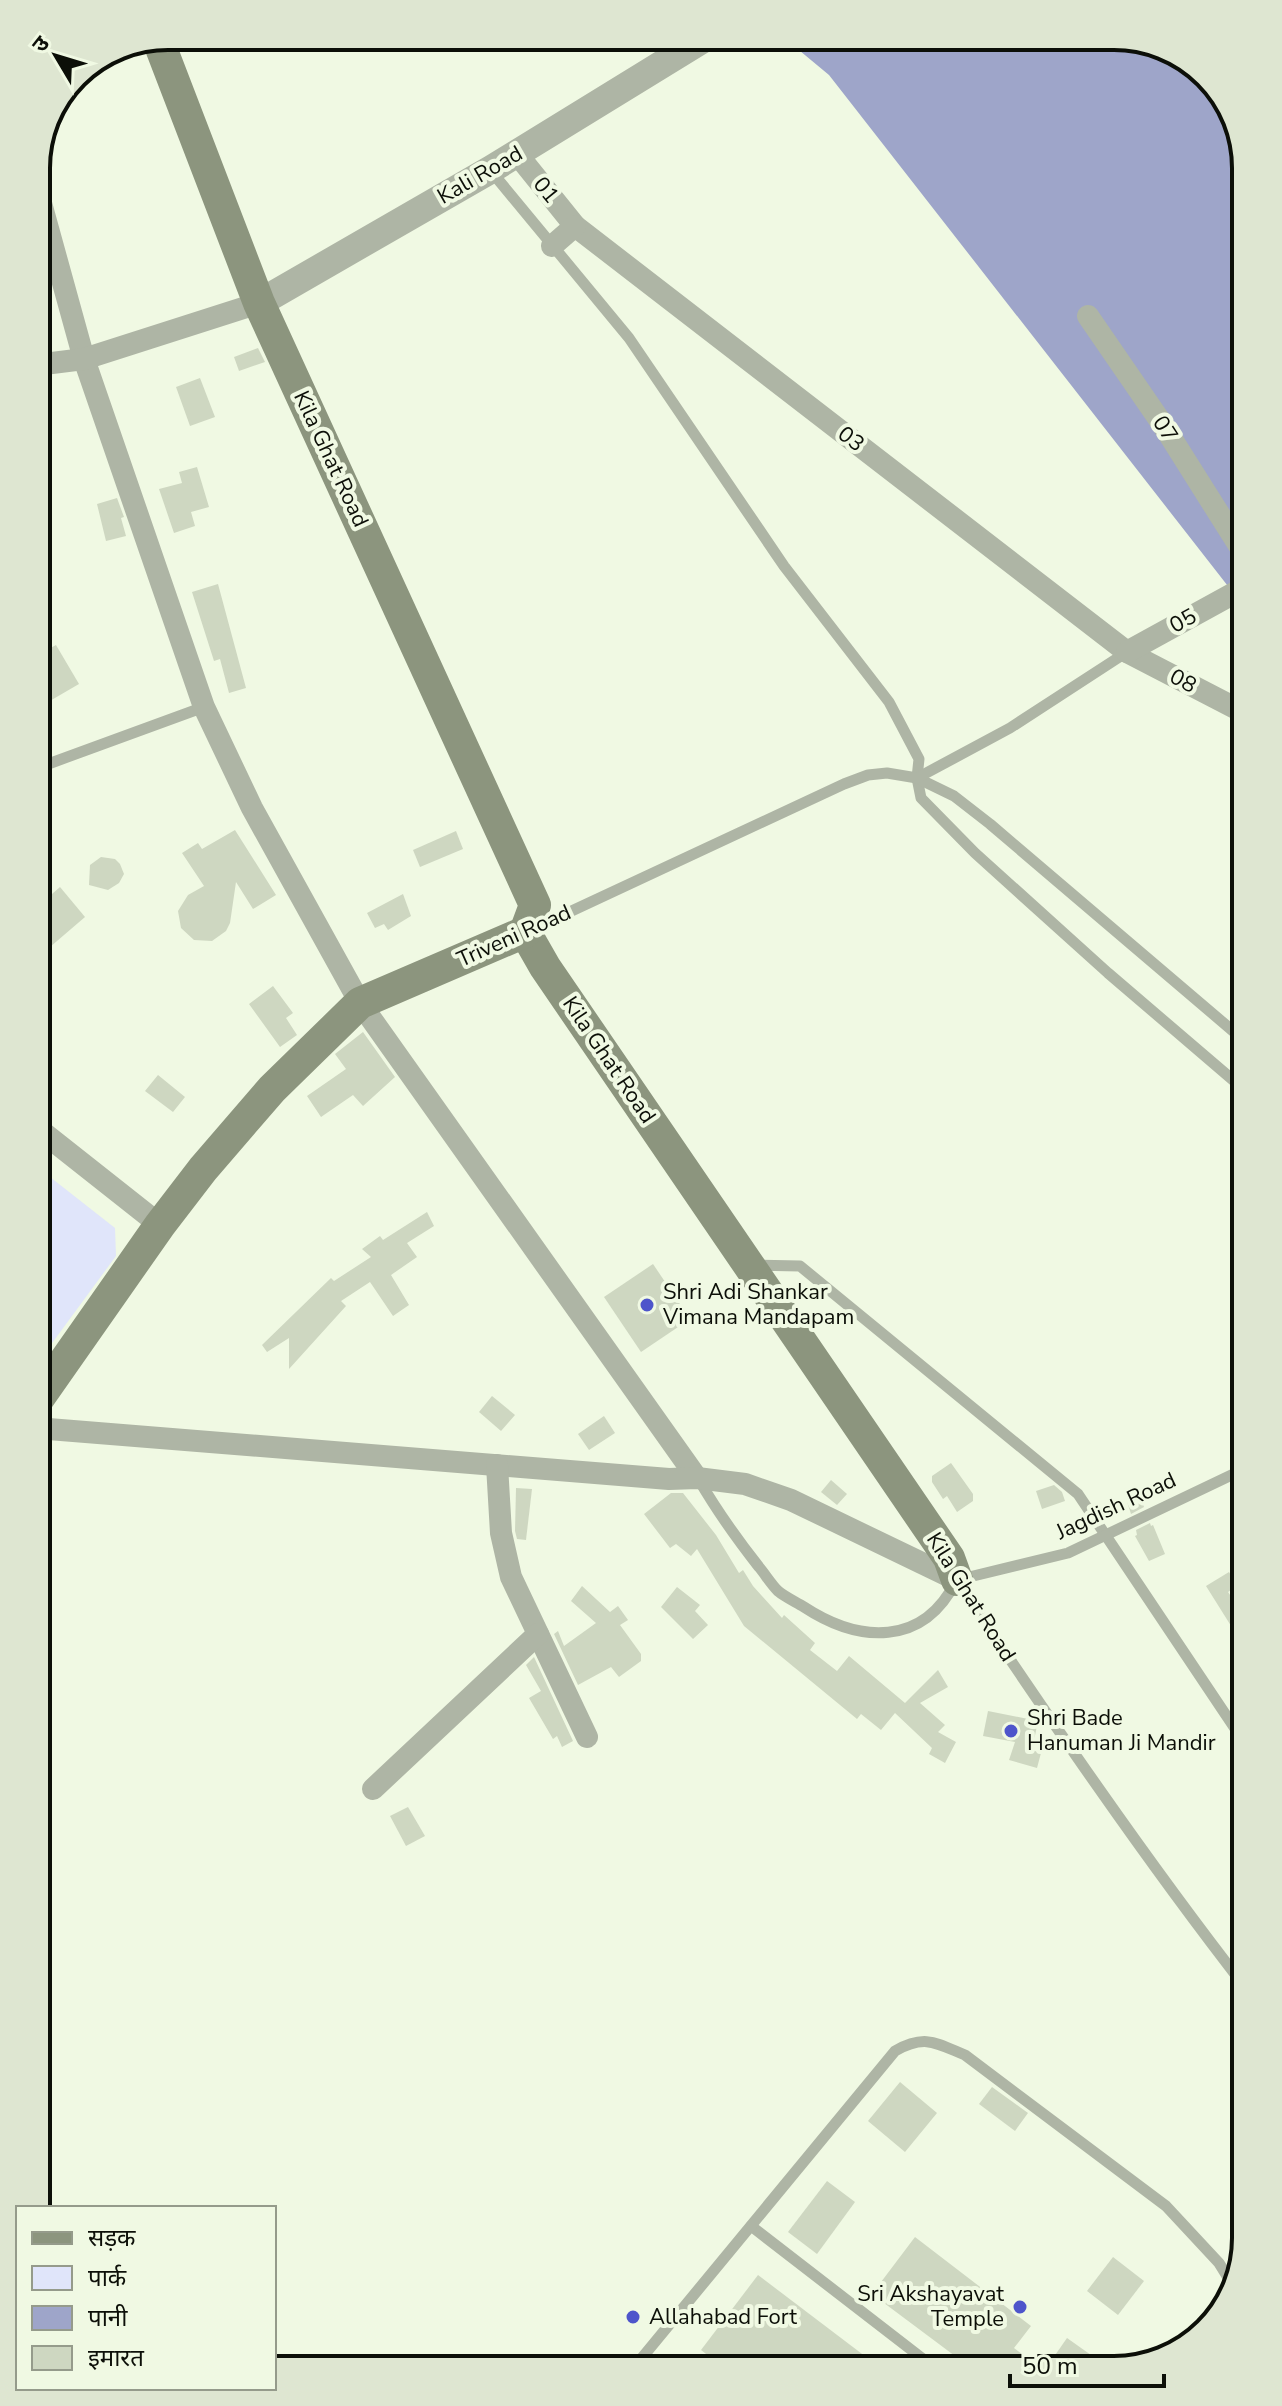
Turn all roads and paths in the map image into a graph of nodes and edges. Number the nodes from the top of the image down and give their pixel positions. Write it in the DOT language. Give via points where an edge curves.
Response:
graph roads {
  1 [pos="162,50"];
  2 [pos="685,50"];
  3 [pos="517,154"];
  4 [pos="490,170"];
  5 [pos="575,226"];
  6 [pos="50,236"];
  7 [pos="552,246"];
  8 [pos="259,303"];
  9 [pos="1088,316"];
  10 [pos="84,359"];
  11 [pos="50,363"];
  12 [pos="1232,534"];
  13 [pos="1232,594"];
  14 [pos="1127,652"];
  15 [pos="1232,706"];
  16 [pos="204,707"];
  17 [pos="51,763"];
  18 [pos="917,778"];
  19 [pos="525,932"];
  20 [pos="360,1003"];
  21 [pos="1232,1030"];
  22 [pos="1232,1079"];
  23 [pos="50,1138"];
  24 [pos="160,1225"];
  25 [pos="748,1264"];
  26 [pos="50,1382"];
  27 [pos="50,1429"];
  28 [pos="497,1465"];
  29 [pos="1232,1475"];
  30 [pos="697,1478"];
  31 [pos="1107,1534"];
  32 [pos="957,1580"];
  33 [pos="538,1634"];
  34 [pos="1232,1724"];
  35 [pos="587,1737"];
  36 [pos="373,1789"];
  37 [pos="1232,1970"];
  38 [pos="751,2226"];
  39 [pos="1226,2274"];
  40 [pos="643,2356"];
  41 [pos="919,2356"];
  1 -- 8 [label="main road, Kila Ghat Road"];
  2 -- 3 [label="street, Kali Road"];
  3 -- 4 [label="street, Kali Road"];
  3 -- 5 [label="street, 01"];
  4 -- 7 [label="lane"];
  4 -- 8 [label="street, Kali Road"];
  5 -- 7 [label="street"];
  5 -- 14 [label="street, 03"];
  6 -- 10 [label="street"];
  7 -- 18 [label="lane" via="629,338 784,566 889,702 919,759"];
  8 -- 10 [label="street"];
  8 -- 19 [label="main road, Kila Ghat Road" via="535,905"];
  9 -- 12 [label="street, 07"];
  10 -- 11 [label="street"];
  10 -- 16 [label="street"];
  13 -- 14 [label="street, 05"];
  14 -- 15 [label="street, 08"];
  14 -- 18 [label="lane" via="1010,728"];
  16 -- 17 [label="lane"];
  16 -- 20 [label="street" via="252,808"];
  18 -- 19 [label="lane, Triveni Road" via="887,773 844,784"];
  18 -- 21 [label="lane" via="954,796 990,824"];
  18 -- 22 [label="lane" via="921,798 975,853"];
  19 -- 20 [label="main road, Triveni Road"];
  19 -- 25 [label="main road, Kila Ghat Road"];
  20 -- 24 [label="main road, Triveni Road" via="272,1089"];
  20 -- 30 [label="street"];
  23 -- 24 [label="street"];
  24 -- 26 [label="main road, Triveni Road"];
  25 -- 31 [label="lane" via="800,1266 1078,1494"];
  25 -- 32 [label="main road, Kila Ghat Road" via="949,1558"];
  27 -- 28 [label="street"];
  28 -- 30 [label="street"];
  28 -- 33 [label="street" via="501,1533 511,1577"];
  29 -- 31 [label="lane, Jagdish Road"];
  30 -- 32 [label="street" via="745,1484 791,1500"];
  30 -- 32 [label="lane" via="778,1591 851,1631 896,1633 923,1621"];
  31 -- 32 [label="lane, Jagdish Road" via="1068,1553"];
  31 -- 34 [label="lane"];
  32 -- 37 [label="lane, Kila Ghat Road" via="1090,1778"];
  33 -- 35 [label="street"];
  33 -- 36 [label="street"];
  38 -- 39 [label="lane" via="895,2051 912,2041 929,2040 965,2055 1166,2206"];
  38 -- 40 [label="lane"];
  38 -- 41 [label="lane"];
}
